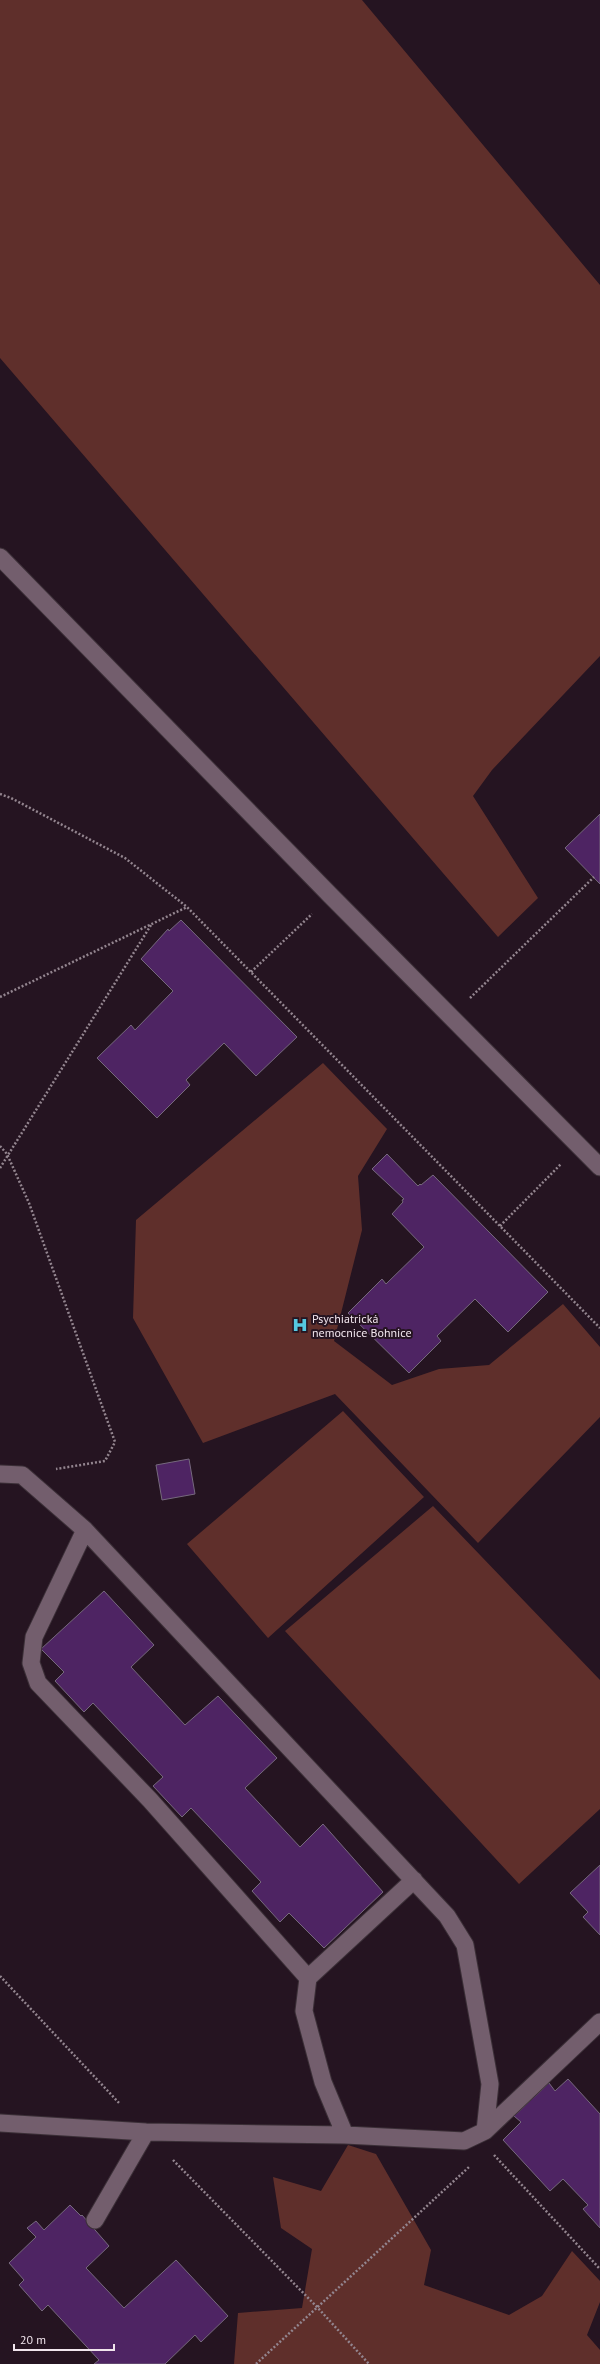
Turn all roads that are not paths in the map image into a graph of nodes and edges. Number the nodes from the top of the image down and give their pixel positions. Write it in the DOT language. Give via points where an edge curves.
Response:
graph roads {
  1 [pos="0,557"];
  2 [pos="600,1167"];
  3 [pos="0,1474"];
  4 [pos="85,1530"];
  5 [pos="414,1880"];
  6 [pos="308,1978"];
  7 [pos="600,2022"];
  8 [pos="0,2123"];
  9 [pos="146,2132"];
  10 [pos="485,2132"];
  11 [pos="345,2135"];
  12 [pos="95,2220"];
  1 -- 2 [label="lane"];
  3 -- 4 [label="lane" via="22,1475"];
  4 -- 5 [label="lane"];
  4 -- 6 [label="lane" via="34,1637 32,1663 38,1683 150,1800"];
  5 -- 6 [label="lane"];
  5 -- 10 [label="lane" via="447,1916 465,1946 490,2084"];
  6 -- 11 [label="lane" via="304,2011 323,2082"];
  7 -- 10 [label="lane"];
  8 -- 9 [label="lane"];
  9 -- 11 [label="lane"];
  9 -- 12 [label="lane"];
  10 -- 11 [label="lane" via="464,2141"];
}
